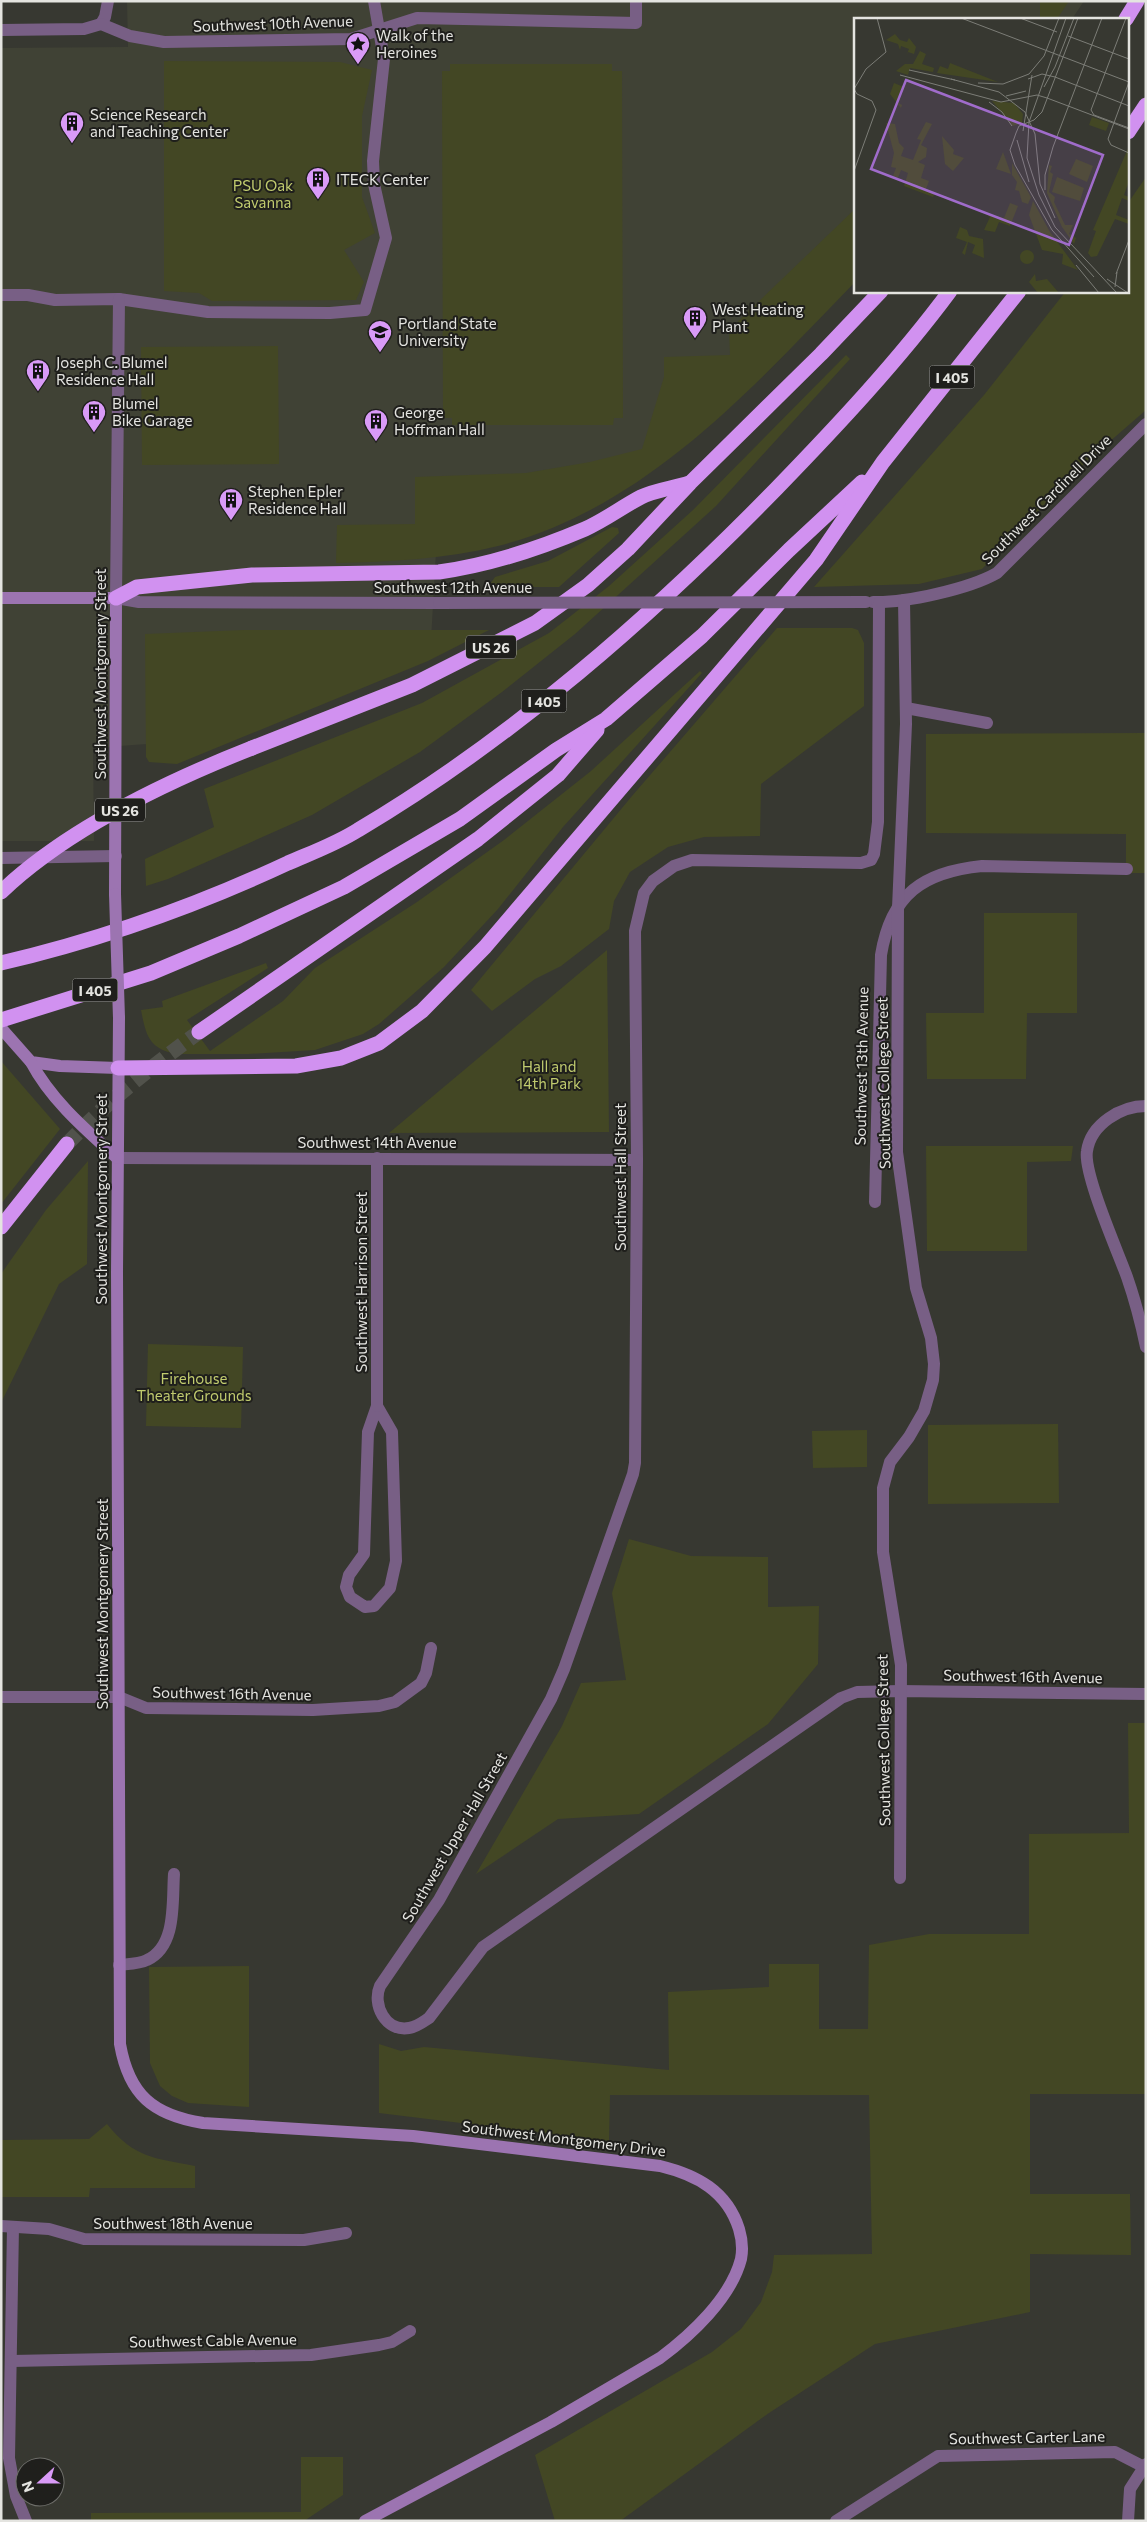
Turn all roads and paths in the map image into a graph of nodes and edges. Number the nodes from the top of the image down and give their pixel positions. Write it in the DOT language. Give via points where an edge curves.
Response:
graph roads {
  1 [pos="108,1"];
  2 [pos="374,1"];
  3 [pos="636,1"];
  4 [pos="1137,1"];
  5 [pos="1127,18"];
  6 [pos="101,24"];
  7 [pos="1,30"];
  8 [pos="380,30"];
  9 [pos="1146,105"];
  10 [pos="1130,129"];
  11 [pos="880,292"];
  12 [pos="949,292"];
  13 [pos="1018,292"];
  14 [pos="1,295"];
  15 [pos="119,299"];
  16 [pos="1146,424"];
  17 [pos="883,462"];
  18 [pos="690,483"];
  19 [pos="1,598"];
  20 [pos="116,598"];
  21 [pos="904,600"];
  22 [pos="872,602"];
  23 [pos="906,708"];
  24 [pos="606,719"];
  25 [pos="987,723"];
  26 [pos="116,856"];
  27 [pos="1,858"];
  28 [pos="1127,869"];
  29 [pos="1,892"];
  30 [pos="898,908"];
  31 [pos="1,963"];
  32 [pos="38,1008"];
  33 [pos="1,1012"];
  34 [pos="1,1020"];
  35 [pos="1,1028"];
  36 [pos="199,1032"];
  37 [pos="32,1062"];
  38 [pos="118,1068"];
  39 [pos="1146,1106"];
  40 [pos="67,1144"];
  41 [pos="117,1158"];
  42 [pos="378,1158"];
  43 [pos="637,1160"];
  44 [pos="875,1202"];
  45 [pos="1,1227"];
  46 [pos="1146,1347"];
  47 [pos="377,1406"];
  48 [pos="635,1463"];
  49 [pos="431,1648"];
  50 [pos="900,1691"];
  51 [pos="1146,1694"];
  52 [pos="1,1697"];
  53 [pos="119,1697"];
  54 [pos="174,1874"];
  55 [pos="900,1878"];
  56 [pos="119,1965"];
  57 [pos="139,2094"];
  58 [pos="7,2227"];
  59 [pos="346,2233"];
  60 [pos="410,2331"];
  61 [pos="12,2360"];
  62 [pos="1145,2466"];
  63 [pos="26,2521"];
  64 [pos="365,2521"];
  65 [pos="836,2521"];
  66 [pos="1128,2521"];
  1 -- 6 [label="street"];
  2 -- 8 [label="street"];
  3 -- 8 [label="street, Southwest 10th Avenue" via="636,23 418,18"];
  4 -- 5 [label="highway"];
  6 -- 7 [label="street" via="84,29"];
  6 -- 8 [label="street, Southwest 10th Avenue" via="130,36 164,42 350,39"];
  8 -- 15 [label="street" via="384,59 373,161 374,184 386,238 365,310 330,313 208,312"];
  9 -- 10 [label="highway"];
  11 -- 18 [label="highway, US 26"];
  12 -- 31 [label="highway, I 405" via="923,327 819,445 715,551 603,652 532,711 460,764 356,832 248,882 122,929"];
  13 -- 17 [label="highway, I 405"];
  14 -- 15 [label="street" via="55,300"];
  15 -- 20 [label="street, Southwest Montgomery Street"];
  16 -- 21 [label="street, Southwest Cardinell Drive" via="997,573 981,582"];
  17 -- 24 [label="highway, I 405" via="702,636"];
  17 -- 38 [label="highway" via="816,560 485,947 415,1017 379,1043 341,1058 296,1066"];
  18 -- 20 [label="highway" via="643,496 587,528 554,542 465,568 404,573 252,575 137,587"];
  18 -- 29 [label="highway, US 26, bridge" via="628,549 588,585 534,624 412,685 160,788 58,848"];
  19 -- 20 [label="street, Southwest 12th Avenue"];
  20 -- 22 [label="street, Southwest 12th Avenue, bridge" via="139,602 439,604"];
  20 -- 26 [label="street, Southwest Montgomery Street"];
  21 -- 22 [label="street, Southwest 12th Avenue"];
  21 -- 23 [label="street, Southwest College Street"];
  22 -- 43 [label="street, Southwest Hall Street" via="878,822 874,854 871,860 861,863 692,860 674,866 644,892 635,931"];
  23 -- 25 [label="street"];
  23 -- 30 [label="street, Southwest College Street"];
  24 -- 32 [label="highway, I 405" via="556,750 460,819 344,887 151,972"];
  24 -- 36 [label="highway" via="558,775 478,839"];
  26 -- 27 [label="street"];
  26 -- 38 [label="street, Southwest Montgomery Street, bridge"];
  28 -- 30 [label="street, Southwest 13th Avenue" via="964,868 919,883"];
  30 -- 44 [label="street, Southwest 13th Avenue" via="883,941 879,978"];
  30 -- 50 [label="street, Southwest College Street" via="897,1152 914,1279 932,1343 934,1364 924,1411 890,1462 882,1488 883,1552 901,1665"];
  32 -- 33 [label="highway, I 405"];
  32 -- 34 [label="highway"];
  35 -- 37 [label="street"];
  37 -- 38 [label="street"];
  37 -- 41 [label="street" via="43,1084"];
  38 -- 41 [label="street, Southwest Montgomery Street"];
  39 -- 46 [label="street" via="1131,1107 1110,1118 1099,1127 1087,1151 1089,1170 1128,1280"];
  40 -- 45 [label="highway"];
  41 -- 42 [label="street, Southwest 14th Avenue"];
  41 -- 53 [label="street, Southwest Montgomery Street"];
  42 -- 43 [label="street, Southwest 14th Avenue"];
  42 -- 47 [label="street, Southwest Harrison Street"];
  43 -- 48 [label="street, Southwest Hall Street"];
  47 -- 47 [label="street, Southwest Harrison Street" via="368,1432 364,1554 349,1575 346,1587 350,1597 365,1607 374,1606 387,1593 396,1561 392,1432"];
  48 -- 50 [label="street, Southwest Upper Hall Street" via="551,1699 439,1900 376,1995 377,2005 388,2022 397,2028 418,2026 429,2018 483,1947 828,1705 857,1692"];
  49 -- 53 [label="street, Southwest 16th Avenue" via="421,1683 387,1705 313,1710 146,1708"];
  50 -- 51 [label="street, Southwest 16th Avenue"];
  50 -- 55 [label="street, Southwest College Street"];
  52 -- 53 [label="street, Southwest 16th Avenue"];
  53 -- 56 [label="street, Southwest Montgomery Street"];
  54 -- 56 [label="street" via="171,1926 163,1946 147,1960"];
  56 -- 57 [label="street, Southwest Montgomery Street" via="120,2044 127,2073"];
  57 -- 64 [label="street, Southwest Montgomery Drive" via="171,2116 203,2123 413,2136 653,2164 691,2175 715,2190 730,2209 741,2238 740,2261 728,2288 689,2336 660,2358 551,2422"];
  58 -- 59 [label="street, Southwest 18th Avenue" via="49,2229 84,2239 304,2240"];
  58 -- 61 [label="street"];
  60 -- 61 [label="street, Southwest Cable Avenue" via="379,2346 311,2355"];
  61 -- 63 [label="street" via="9,2458 16,2496"];
  62 -- 65 [label="street, Southwest Carter Lane" via="1115,2452 938,2456"];
  62 -- 66 [label="street" via="1130,2489"];
}
